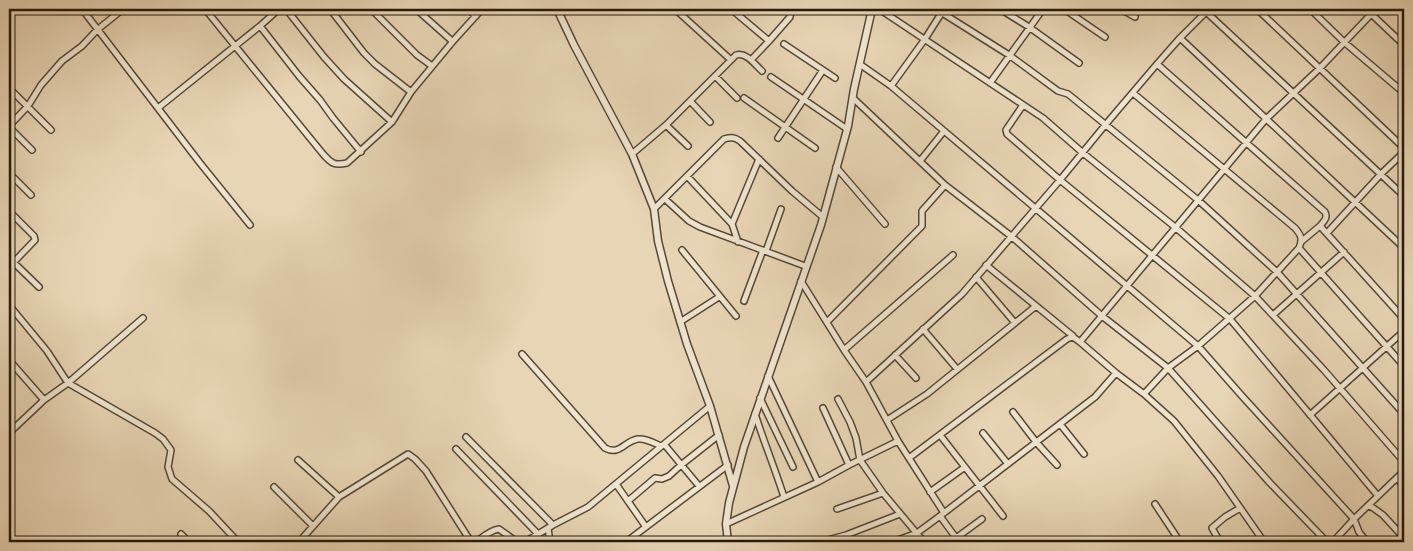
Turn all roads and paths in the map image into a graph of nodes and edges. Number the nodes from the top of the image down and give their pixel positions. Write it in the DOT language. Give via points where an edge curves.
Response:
graph roads {
  1 [pos="82,9"];
  2 [pos="123,9"];
  3 [pos="205,9"];
  4 [pos="279,9"];
  5 [pos="286,9"];
  6 [pos="330,9"];
  7 [pos="371,9"];
  8 [pos="416,9"];
  9 [pos="468,9"];
  10 [pos="482,9"];
  11 [pos="557,9"];
  12 [pos="675,9"];
  13 [pos="731,9"];
  14 [pos="791,9"];
  15 [pos="872,9"];
  16 [pos="880,9"];
  17 [pos="936,9"];
  18 [pos="1000,9"];
  19 [pos="1042,9"];
  20 [pos="1064,9"];
  21 [pos="1121,9"];
  22 [pos="1257,9"];
  23 [pos="1310,9"];
  24 [pos="1366,9"];
  25 [pos="1206,10"];
  26 [pos="943,11"];
  27 [pos="1373,11"];
  28 [pos="476,16"];
  29 [pos="1135,17"];
  30 [pos="260,26"];
  31 [pos="1029,27"];
  32 [pos="97,30"];
  33 [pos="1105,37"];
  34 [pos="1180,38"];
  35 [pos="925,39"];
  36 [pos="770,41"];
  37 [pos="452,42"];
  38 [pos="1344,42"];
  39 [pos="784,44"];
  40 [pos="1404,45"];
  41 [pos="235,46"];
  42 [pos="1009,56"];
  43 [pos="731,60"];
  44 [pos="751,60"];
  45 [pos="1079,63"];
  46 [pos="1157,64"];
  47 [pos="861,65"];
  48 [pos="432,66"];
  49 [pos="1320,68"];
  50 [pos="823,70"];
  51 [pos="762,72"];
  52 [pos="715,76"];
  53 [pos="771,77"];
  54 [pos="834,78"];
  55 [pos="990,83"];
  56 [pos="891,86"];
  57 [pos="9,88"];
  58 [pos="411,92"];
  59 [pos="1133,93"];
  60 [pos="1293,93"];
  61 [pos="1404,93"];
  62 [pos="737,98"];
  63 [pos="744,98"];
  64 [pos="854,99"];
  65 [pos="804,100"];
  66 [pos="690,101"];
  67 [pos="1024,105"];
  68 [pos="28,106"];
  69 [pos="158,108"];
  70 [pos="1266,119"];
  71 [pos="392,122"];
  72 [pos="710,122"];
  73 [pos="1106,124"];
  74 [pos="666,125"];
  75 [pos="9,126"];
  76 [pos="786,127"];
  77 [pos="848,129"];
  78 [pos="51,130"];
  79 [pos="944,131"];
  80 [pos="778,138"];
  81 [pos="1246,143"];
  82 [pos="688,146"];
  83 [pos="815,148"];
  84 [pos="32,150"];
  85 [pos="1404,150"];
  86 [pos="361,152"];
  87 [pos="1083,153"];
  88 [pos="632,154"];
  89 [pos="759,159"];
  90 [pos="920,161"];
  91 [pos="836,167"];
  92 [pos="1224,170"];
  93 [pos="9,172"];
  94 [pos="1381,174"];
  95 [pos="687,176"];
  96 [pos="1060,180"];
  97 [pos="945,185"];
  98 [pos="31,195"];
  99 [pos="1404,196"];
  100 [pos="665,198"];
  101 [pos="1198,200"];
  102 [pos="1356,202"];
  103 [pos="1035,208"];
  104 [pos="654,209"];
  105 [pos="781,209"];
  106 [pos="9,211"];
  107 [pos="823,217"];
  108 [pos="732,224"];
  109 [pos="885,224"];
  110 [pos="250,225"];
  111 [pos="1320,226"];
  112 [pos="1175,228"];
  113 [pos="1327,232"];
  114 [pos="1011,236"];
  115 [pos="1302,241"];
  116 [pos="738,242"];
  117 [pos="1299,248"];
  118 [pos="1404,248"];
  119 [pos="682,250"];
  120 [pos="765,251"];
  121 [pos="1344,252"];
  122 [pos="953,255"];
  123 [pos="1152,256"];
  124 [pos="10,262"];
  125 [pos="986,265"];
  126 [pos="805,266"];
  127 [pos="1277,272"];
  128 [pos="1321,272"];
  129 [pos="976,277"];
  130 [pos="801,281"];
  131 [pos="1128,285"];
  132 [pos="39,287"];
  133 [pos="1296,293"];
  134 [pos="1255,296"];
  135 [pos="719,297"];
  136 [pos="744,300"];
  137 [pos="9,306"];
  138 [pos="1036,306"];
  139 [pos="1273,315"];
  140 [pos="736,316"];
  141 [pos="1102,316"];
  142 [pos="143,318"];
  143 [pos="1230,319"];
  144 [pos="1404,319"];
  145 [pos="680,322"];
  146 [pos="827,322"];
  147 [pos="1015,323"];
  148 [pos="923,329"];
  149 [pos="1404,331"];
  150 [pos="1073,337"];
  151 [pos="1080,342"];
  152 [pos="1198,346"];
  153 [pos="1388,347"];
  154 [pos="844,350"];
  155 [pos="522,354"];
  156 [pos="895,355"];
  157 [pos="9,360"];
  158 [pos="1404,366"];
  159 [pos="1168,368"];
  160 [pos="1363,368"];
  161 [pos="957,370"];
  162 [pos="1116,372"];
  163 [pos="768,376"];
  164 [pos="916,378"];
  165 [pos="866,382"];
  166 [pos="68,383"];
  167 [pos="1340,389"];
  168 [pos="1144,394"];
  169 [pos="760,397"];
  170 [pos="838,399"];
  171 [pos="44,400"];
  172 [pos="710,406"];
  173 [pos="823,408"];
  174 [pos="1013,412"];
  175 [pos="754,414"];
  176 [pos="1404,414"];
  177 [pos="1310,416"];
  178 [pos="887,420"];
  179 [pos="1060,424"];
  180 [pos="9,433"];
  181 [pos="983,433"];
  182 [pos="719,435"];
  183 [pos="940,435"];
  184 [pos="466,437"];
  185 [pos="898,441"];
  186 [pos="1036,442"];
  187 [pos="662,445"];
  188 [pos="456,450"];
  189 [pos="1084,454"];
  190 [pos="909,458"];
  191 [pos="298,460"];
  192 [pos="860,460"];
  193 [pos="1404,462"];
  194 [pos="681,464"];
  195 [pos="1008,464"];
  196 [pos="849,465"];
  197 [pos="1057,465"];
  198 [pos="728,466"];
  199 [pos="794,467"];
  200 [pos="965,468"];
  201 [pos="1404,471"];
  202 [pos="1397,478"];
  203 [pos="818,482"];
  204 [pos="616,484"];
  205 [pos="699,486"];
  206 [pos="979,486"];
  207 [pos="274,487"];
  208 [pos="733,487"];
  209 [pos="1404,487"];
  210 [pos="930,492"];
  211 [pos="883,493"];
  212 [pos="1378,496"];
  213 [pos="339,497"];
  214 [pos="784,497"];
  215 [pos="628,501"];
  216 [pos="1155,504"];
  217 [pos="1369,504"];
  218 [pos="1240,508"];
  219 [pos="837,509"];
  220 [pos="900,514"];
  221 [pos="942,514"];
  222 [pos="1003,516"];
  223 [pos="982,519"];
  224 [pos="1354,519"];
  225 [pos="726,524"];
  226 [pos="314,526"];
  227 [pos="550,527"];
  228 [pos="646,527"];
  229 [pos="917,533"];
  230 [pos="181,534"];
  231 [pos="538,534"];
  232 [pos="511,540"];
  233 [pos="958,540"];
  234 [pos="1403,540"];
  235 [pos="189,542"];
  236 [pos="238,542"];
  237 [pos="299,542"];
  238 [pos="470,542"];
  239 [pos="476,542"];
  240 [pos="517,542"];
  241 [pos="526,542"];
  242 [pos="550,542"];
  243 [pos="596,542"];
  244 [pos="625,542"];
  245 [pos="728,542"];
  246 [pos="820,542"];
  247 [pos="892,542"];
  248 [pos="924,542"];
  249 [pos="1180,542"];
  250 [pos="1220,542"];
  251 [pos="1264,542"];
  252 [pos="1327,542"];
  253 [pos="1333,542"];
  254 [pos="1367,542"];
  1 -- 32 [label="street"];
  2 -- 32 [label="street"];
  3 -- 41 [label="street"];
  4 -- 30 [label="street"];
  5 -- 71 [label="street" via="344,79"];
  6 -- 58 [label="street" via="364,53"];
  7 -- 48 [label="street"];
  8 -- 37 [label="street"];
  9 -- 28 [label="street"];
  10 -- 28 [label="street"];
  11 -- 88 [label="street"];
  12 -- 43 [label="street"];
  13 -- 36 [label="street"];
  14 -- 36 [label="street" via="790,16"];
  15 -- 47 [label="street"];
  16 -- 35 [label="street"];
  17 -- 26 [label="street"];
  18 -- 31 [label="street"];
  19 -- 31 [label="street"];
  20 -- 33 [label="street"];
  21 -- 29 [label="street"];
  22 -- 49 [label="street"];
  23 -- 38 [label="street"];
  24 -- 27 [label="street"];
  25 -- 34 [label="street"];
  25 -- 60 [label="street"];
  26 -- 35 [label="street"];
  26 -- 42 [label="street"];
  27 -- 38 [label="street"];
  27 -- 40 [label="street"];
  28 -- 37 [label="street"];
  30 -- 41 [label="street"];
  30 -- 86 [label="street"];
  31 -- 42 [label="street"];
  31 -- 45 [label="street"];
  32 -- 68 [label="street" via="45,79"];
  32 -- 69 [label="street"];
  34 -- 46 [label="street"];
  34 -- 70 [label="street"];
  35 -- 55 [label="street"];
  35 -- 56 [label="street"];
  36 -- 44 [label="street"];
  37 -- 48 [label="street"];
  38 -- 49 [label="street"];
  38 -- 61 [label="street"];
  39 -- 50 [label="street"];
  41 -- 69 [label="street"];
  41 -- 86 [label="street" via="330,162 347,164"];
  42 -- 55 [label="street"];
  42 -- 73 [label="street" via="1058,91 1068,94"];
  43 -- 44 [label="street" via="739,54"];
  43 -- 52 [label="street"];
  44 -- 51 [label="street"];
  46 -- 59 [label="street"];
  46 -- 81 [label="street"];
  47 -- 56 [label="street"];
  47 -- 64 [label="street"];
  48 -- 58 [label="street"];
  49 -- 60 [label="street"];
  49 -- 85 [label="street"];
  50 -- 54 [label="street"];
  50 -- 65 [label="street"];
  52 -- 62 [label="street"];
  52 -- 66 [label="street"];
  53 -- 65 [label="street"];
  55 -- 67 [label="street"];
  56 -- 79 [label="street"];
  57 -- 68 [label="street"];
  58 -- 71 [label="street"];
  59 -- 73 [label="street"];
  59 -- 92 [label="street"];
  60 -- 70 [label="street"];
  60 -- 94 [label="street"];
  63 -- 76 [label="street"];
  64 -- 77 [label="street"];
  64 -- 90 [label="street"];
  65 -- 76 [label="street"];
  65 -- 77 [label="street"];
  66 -- 72 [label="street"];
  66 -- 74 [label="street"];
  67 -- 87 [label="street"];
  67 -- 96 [label="street" via="1006,130 1007,134"];
  68 -- 75 [label="street"];
  68 -- 78 [label="street"];
  69 -- 110 [label="street"];
  70 -- 81 [label="street"];
  70 -- 102 [label="street"];
  71 -- 86 [label="street"];
  73 -- 87 [label="street"];
  73 -- 101 [label="street"];
  74 -- 82 [label="street"];
  74 -- 88 [label="street"];
  75 -- 84 [label="street"];
  76 -- 80 [label="street"];
  76 -- 83 [label="street"];
  77 -- 91 [label="street"];
  79 -- 90 [label="street"];
  79 -- 103 [label="street"];
  81 -- 92 [label="street"];
  81 -- 111 [label="street" via="1325,212 1326,218"];
  85 -- 94 [label="street"];
  87 -- 96 [label="street"];
  87 -- 112 [label="street"];
  88 -- 104 [label="street"];
  89 -- 95 [label="street" via="740,141 729,137"];
  89 -- 107 [label="street"];
  89 -- 108 [label="street"];
  90 -- 97 [label="street"];
  91 -- 107 [label="street"];
  91 -- 109 [label="street"];
  92 -- 101 [label="street"];
  92 -- 115 [label="street" via="1295,228"];
  93 -- 98 [label="street"];
  94 -- 99 [label="street"];
  94 -- 102 [label="street"];
  95 -- 100 [label="street"];
  95 -- 108 [label="street"];
  96 -- 103 [label="street"];
  96 -- 123 [label="street"];
  97 -- 114 [label="street"];
  97 -- 146 [label="street" via="922,211 922,226"];
  100 -- 104 [label="street"];
  100 -- 116 [label="street" via="689,221"];
  101 -- 112 [label="street"];
  101 -- 127 [label="street"];
  102 -- 113 [label="street"];
  102 -- 118 [label="street"];
  103 -- 114 [label="street"];
  103 -- 131 [label="street"];
  104 -- 145 [label="street" via="658,241"];
  105 -- 120 [label="street"];
  106 -- 124 [label="street" via="35,238"];
  107 -- 126 [label="street"];
  108 -- 116 [label="street"];
  111 -- 113 [label="street"];
  111 -- 115 [label="street"];
  112 -- 123 [label="street"];
  112 -- 134 [label="street"];
  113 -- 121 [label="street"];
  114 -- 125 [label="street"];
  114 -- 141 [label="street"];
  115 -- 117 [label="street"];
  116 -- 120 [label="street"];
  117 -- 127 [label="street"];
  117 -- 128 [label="street"];
  119 -- 135 [label="street"];
  120 -- 126 [label="street"];
  120 -- 136 [label="street"];
  121 -- 128 [label="street"];
  121 -- 144 [label="street"];
  122 -- 154 [label="street"];
  123 -- 131 [label="street"];
  123 -- 143 [label="street"];
  124 -- 132 [label="street"];
  125 -- 129 [label="street"];
  125 -- 138 [label="street"];
  126 -- 130 [label="street"];
  127 -- 133 [label="street"];
  127 -- 134 [label="street"];
  128 -- 133 [label="street"];
  128 -- 153 [label="street"];
  129 -- 147 [label="street"];
  129 -- 148 [label="street"];
  130 -- 146 [label="street"];
  130 -- 163 [label="street"];
  131 -- 141 [label="street"];
  131 -- 152 [label="street"];
  133 -- 139 [label="street"];
  133 -- 160 [label="street"];
  134 -- 139 [label="street"];
  134 -- 143 [label="street"];
  135 -- 140 [label="street"];
  135 -- 145 [label="street"];
  137 -- 166 [label="street" via="47,351"];
  138 -- 147 [label="street"];
  138 -- 150 [label="street"];
  139 -- 167 [label="street"];
  141 -- 151 [label="street"];
  141 -- 159 [label="street"];
  142 -- 166 [label="street"];
  143 -- 152 [label="street"];
  143 -- 177 [label="street"];
  145 -- 172 [label="street"];
  146 -- 154 [label="street"];
  147 -- 161 [label="street"];
  148 -- 156 [label="street"];
  148 -- 161 [label="street"];
  149 -- 153 [label="street"];
  150 -- 151 [label="street"];
  150 -- 183 [label="street" via="1055,347"];
  151 -- 162 [label="street"];
  152 -- 159 [label="street"];
  152 -- 224 [label="street"];
  153 -- 158 [label="street"];
  153 -- 160 [label="street"];
  154 -- 165 [label="street"];
  155 -- 187 [label="street" via="605,448 615,451 637,439"];
  156 -- 164 [label="street"];
  156 -- 165 [label="street"];
  157 -- 171 [label="street"];
  159 -- 168 [label="street"];
  159 -- 252 [label="street"];
  160 -- 167 [label="street"];
  160 -- 176 [label="street"];
  161 -- 178 [label="street"];
  162 -- 168 [label="street"];
  162 -- 179 [label="street" via="1095,397"];
  163 -- 169 [label="street"];
  163 -- 203 [label="street"];
  165 -- 178 [label="street"];
  166 -- 171 [label="street"];
  166 -- 236 [label="street" via="163,439 171,450 168,467 172,479"];
  167 -- 177 [label="street"];
  167 -- 193 [label="street"];
  168 -- 218 [label="street" via="1180,428"];
  169 -- 175 [label="street"];
  169 -- 199 [label="street"];
  170 -- 192 [label="street" via="856,438"];
  171 -- 180 [label="street"];
  172 -- 182 [label="street"];
  172 -- 187 [label="street"];
  173 -- 196 [label="street"];
  174 -- 186 [label="street"];
  175 -- 208 [label="street"];
  175 -- 214 [label="street"];
  177 -- 212 [label="street"];
  178 -- 185 [label="street"];
  179 -- 186 [label="street"];
  179 -- 189 [label="street"];
  181 -- 195 [label="street"];
  182 -- 194 [label="street"];
  182 -- 198 [label="street"];
  183 -- 190 [label="street"];
  183 -- 200 [label="street"];
  184 -- 227 [label="street"];
  185 -- 190 [label="street"];
  185 -- 192 [label="street"];
  186 -- 195 [label="street"];
  186 -- 197 [label="street"];
  187 -- 194 [label="street"];
  187 -- 204 [label="street"];
  188 -- 231 [label="street"];
  190 -- 210 [label="street"];
  191 -- 213 [label="street"];
  192 -- 196 [label="street"];
  192 -- 211 [label="street"];
  194 -- 205 [label="street"];
  194 -- 215 [label="street" via="669,476 655,478"];
  195 -- 206 [label="street"];
  196 -- 203 [label="street"];
  198 -- 205 [label="street"];
  198 -- 208 [label="street"];
  200 -- 206 [label="street"];
  200 -- 210 [label="street"];
  201 -- 202 [label="street"];
  202 -- 209 [label="street"];
  202 -- 212 [label="street"];
  203 -- 214 [label="street"];
  204 -- 215 [label="street"];
  204 -- 227 [label="street" via="588,507"];
  205 -- 228 [label="street"];
  206 -- 221 [label="street"];
  206 -- 222 [label="street"];
  207 -- 226 [label="street"];
  208 -- 225 [label="street"];
  210 -- 221 [label="street"];
  211 -- 219 [label="street"];
  211 -- 220 [label="street"];
  212 -- 217 [label="street"];
  213 -- 226 [label="street"];
  213 -- 238 [label="street" via="408,454 426,471"];
  214 -- 225 [label="street"];
  215 -- 228 [label="street"];
  216 -- 249 [label="street"];
  217 -- 224 [label="street"];
  217 -- 234 [label="street" via="1383,515"];
  218 -- 250 [label="street" via="1212,528"];
  218 -- 251 [label="street"];
  220 -- 229 [label="street"];
  220 -- 246 [label="street"];
  221 -- 229 [label="street"];
  221 -- 233 [label="street"];
  223 -- 233 [label="street"];
  224 -- 253 [label="street"];
  224 -- 254 [label="street"];
  225 -- 245 [label="street"];
  226 -- 237 [label="street"];
  227 -- 231 [label="street"];
  227 -- 242 [label="street"];
  228 -- 244 [label="street"];
  229 -- 247 [label="street"];
  229 -- 248 [label="street"];
  230 -- 235 [label="street"];
  231 -- 241 [label="street"];
  232 -- 239 [label="street" via="499,529"];
  232 -- 240 [label="street"];
  243 -- 244 [label="street"];
}
